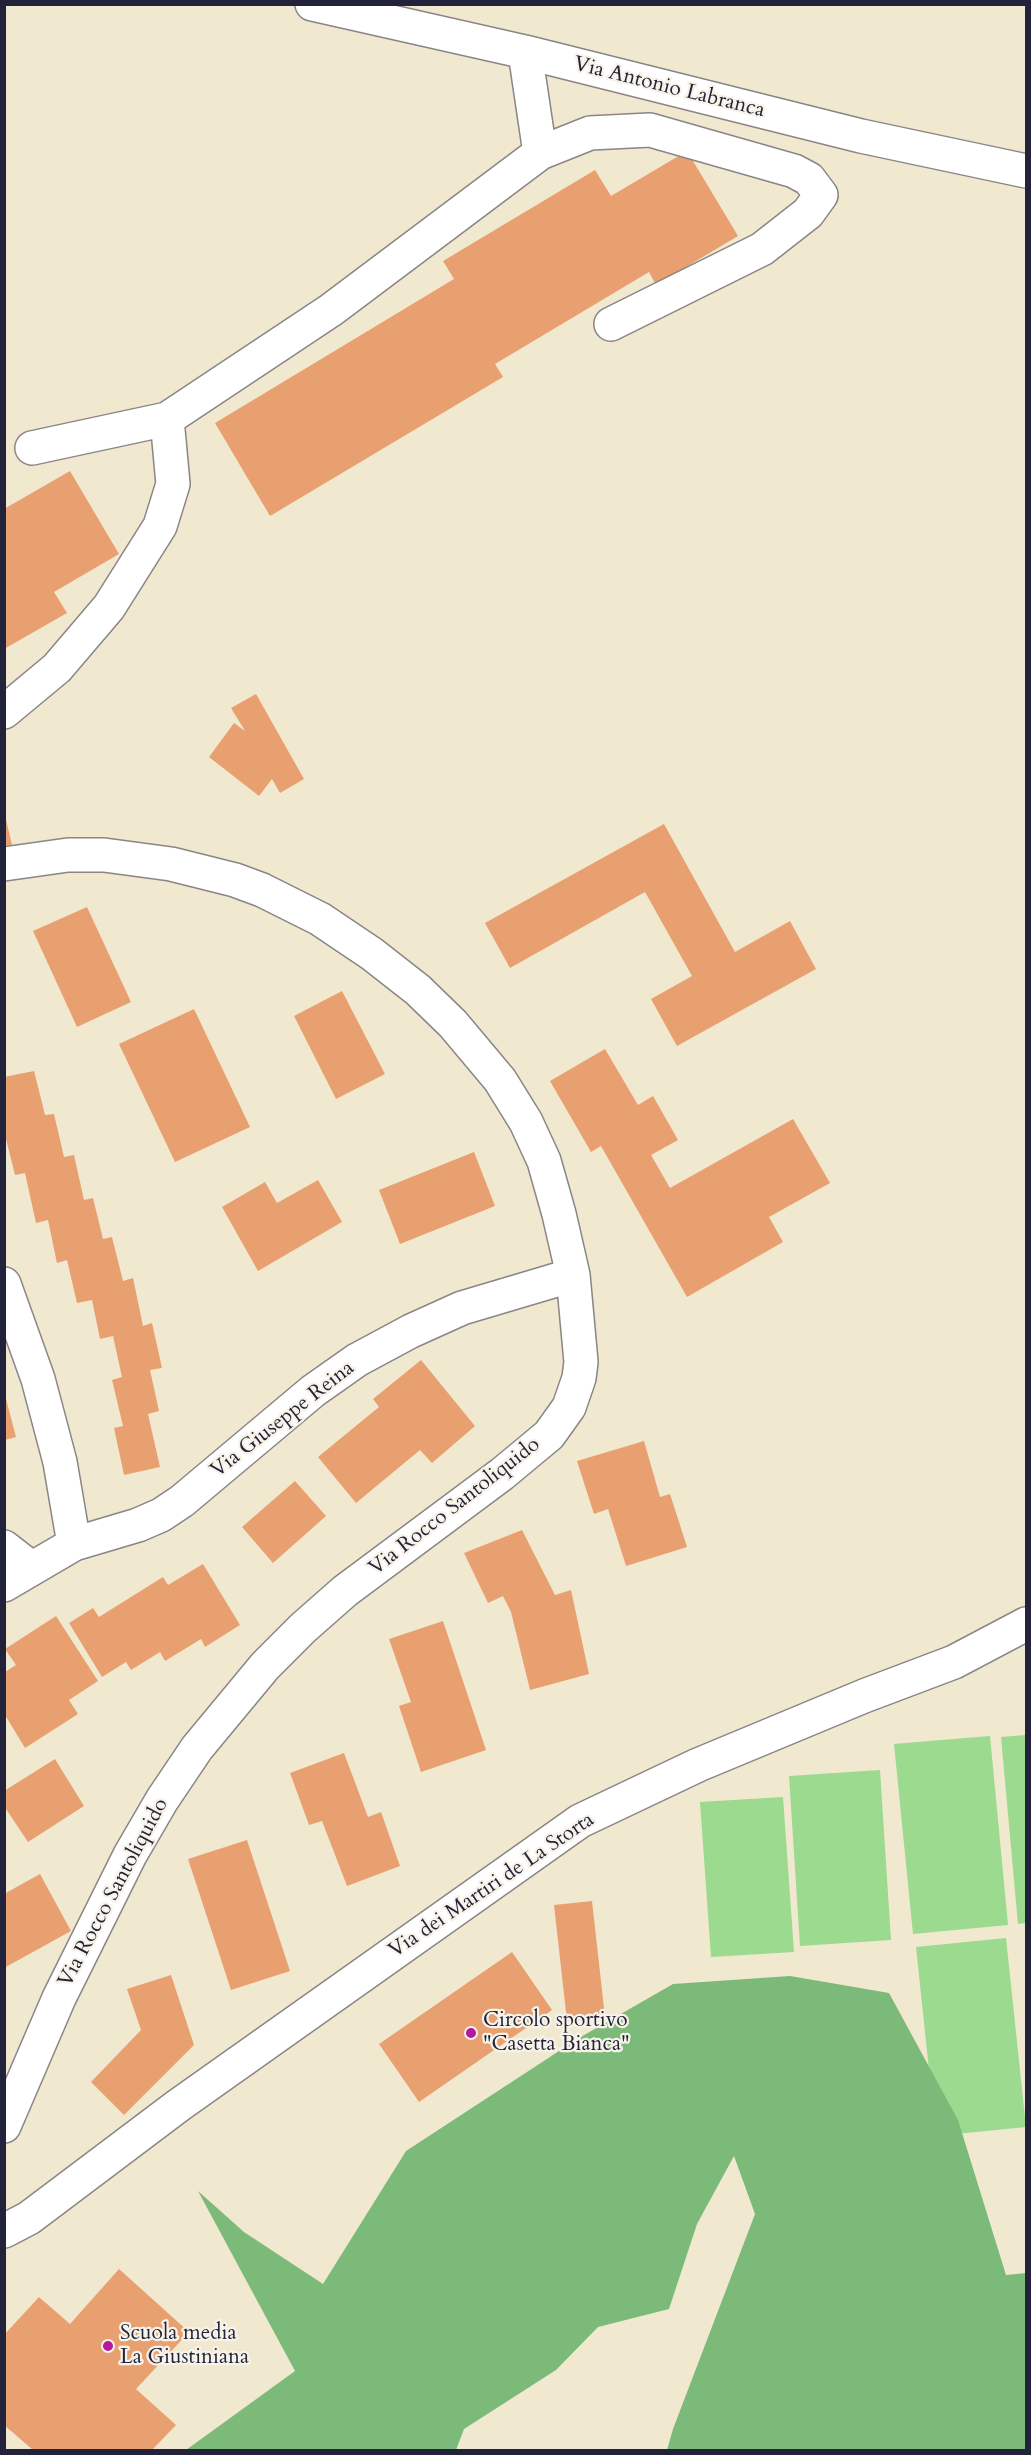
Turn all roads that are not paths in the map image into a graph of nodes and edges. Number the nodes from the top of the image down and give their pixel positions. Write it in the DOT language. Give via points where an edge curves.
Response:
graph roads {
  1 [pos="312,4"];
  2 [pos="525,52"];
  3 [pos="540,153"];
  4 [pos="1026,171"];
  5 [pos="611,324"];
  6 [pos="167,420"];
  7 [pos="32,448"];
  8 [pos="4,712"];
  9 [pos="4,864"];
  10 [pos="573,1275"];
  11 [pos="4,1284"];
  12 [pos="74,1544"];
  13 [pos="4,1547"];
  14 [pos="18,1577"];
  15 [pos="1026,1624"];
  16 [pos="4,2126"];
  17 [pos="4,2231"];
  1 -- 2 [label="street, Via Antonio Labranca"];
  2 -- 3 [label="street"];
  2 -- 4 [label="street, Via Antonio Labranca" via="861,136"];
  3 -- 5 [label="street" via="590,133 650,130 794,171 809,179 821,195 808,213 762,249"];
  3 -- 6 [label="street" via="331,310"];
  6 -- 7 [label="street"];
  6 -- 8 [label="street" via="172,484 160,526 109,607 57,668"];
  9 -- 10 [label="street, Via Rocco Santoliquido" via="57,856 104,855 201,871 262,890 294,905 380,960 453,1024 514,1101 544,1161"];
  10 -- 12 [label="street, Via Giuseppe Reina" via="462,1308 357,1360 161,1515"];
  10 -- 16 [label="street, Via Rocco Santoliquido" via="581,1362 576,1392 561,1420 535,1448 345,1591 303,1628 265,1666 197,1748 130,1855 59,1998"];
  11 -- 12 [label="street" via="38,1379 60,1462"];
  12 -- 14 [label="street, Via Giuseppe Reina"];
  13 -- 14 [label="street"];
  15 -- 17 [label="street, Via dei Martiri de La Storta" via="954,1662 698,1765 580,1821 178,2105 29,2218"];
}
